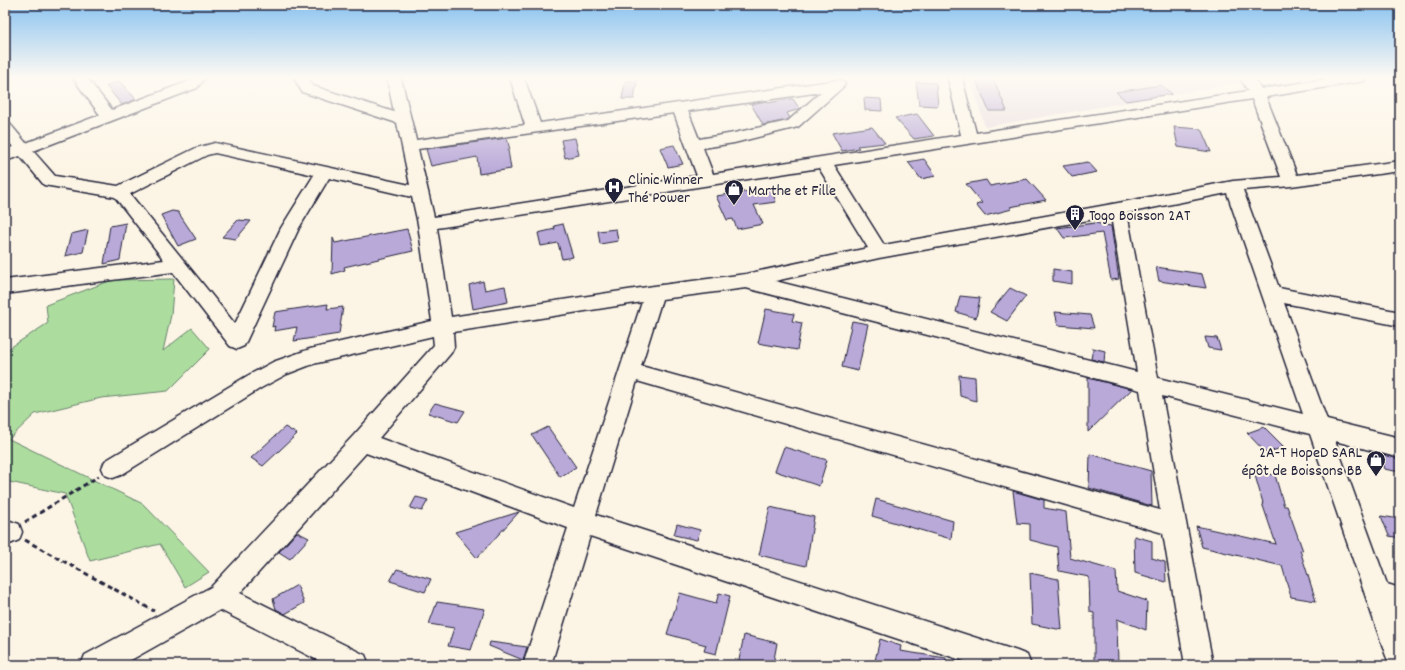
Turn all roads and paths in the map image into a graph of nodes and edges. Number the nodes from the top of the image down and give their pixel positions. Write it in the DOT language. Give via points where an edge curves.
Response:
graph roads {
  1 [pos="104,109"];
  2 [pos="127,109"];
  3 [pos="369,109"];
  4 [pos="400,109"];
  5 [pos="528,109"];
  6 [pos="663,109"];
  7 [pos="680,109"];
  8 [pos="809,109"];
  9 [pos="963,109"];
  10 [pos="1160,109"];
  11 [pos="1263,109"];
  12 [pos="109,116"];
  13 [pos="402,120"];
  14 [pos="5,127"];
  15 [pos="534,128"];
  16 [pos="970,139"];
  17 [pos="693,145"];
  18 [pos="409,146"];
  19 [pos="23,149"];
  20 [pos="5,156"];
  21 [pos="824,162"];
  22 [pos="1400,166"];
  23 [pos="324,172"];
  24 [pos="706,180"];
  25 [pos="1291,181"];
  26 [pos="1233,186"];
  27 [pos="120,192"];
  28 [pos="421,192"];
  29 [pos="1118,209"];
  30 [pos="428,224"];
  31 [pos="878,252"];
  32 [pos="178,265"];
  33 [pos="746,281"];
  34 [pos="5,286"];
  35 [pos="654,293"];
  36 [pos="1272,294"];
  37 [pos="1400,319"];
  38 [pos="443,326"];
  39 [pos="629,371"];
  40 [pos="1148,384"];
  41 [pos="1319,427"];
  42 [pos="362,442"];
  43 [pos="1400,448"];
  44 [pos="113,468"];
  45 [pos="582,522"];
  46 [pos="1174,525"];
  47 [pos="7,532"];
  48 [pos="220,596"];
  49 [pos="1388,598"];
  50 [pos="175,622"];
  51 [pos="1400,656"];
  52 [pos="95,665"];
  53 [pos="354,665"];
  54 [pos="538,665"];
  55 [pos="1017,665"];
  56 [pos="1199,665"];
  1 -- 12 [label="street"];
  2 -- 12 [label="street"];
  3 -- 13 [label="street"];
  4 -- 13 [label="street"];
  5 -- 15 [label="street"];
  6 -- 15 [label="street"];
  7 -- 17 [label="street"];
  8 -- 17 [label="street" via="793,124"];
  9 -- 16 [label="street"];
  10 -- 16 [label="street"];
  11 -- 25 [label="street"];
  12 -- 19 [label="street"];
  13 -- 18 [label="street"];
  14 -- 19 [label="street"];
  15 -- 18 [label="street"];
  16 -- 21 [label="street"];
  17 -- 24 [label="street"];
  18 -- 28 [label="street"];
  19 -- 20 [label="street"];
  19 -- 27 [label="street" via="50,181"];
  21 -- 24 [label="street"];
  21 -- 31 [label="street"];
  22 -- 25 [label="street"];
  23 -- 27 [label="street" via="208,148"];
  23 -- 28 [label="street"];
  23 -- 32 [label="street" via="290,228 237,341"];
  24 -- 30 [label="street"];
  25 -- 26 [label="street"];
  26 -- 29 [label="street"];
  26 -- 36 [label="street"];
  27 -- 32 [label="street"];
  28 -- 30 [label="street"];
  29 -- 31 [label="street"];
  29 -- 40 [label="street"];
  30 -- 38 [label="street"];
  31 -- 33 [label="street"];
  32 -- 34 [label="street"];
  33 -- 35 [label="street"];
  33 -- 40 [label="street"];
  35 -- 38 [label="street"];
  35 -- 39 [label="street"];
  36 -- 37 [label="street"];
  36 -- 41 [label="street"];
  38 -- 42 [label="street" via="444,347"];
  38 -- 44 [label="street" via="310,357 280,368"];
  39 -- 45 [label="street"];
  39 -- 46 [label="street"];
  40 -- 41 [label="street"];
  40 -- 46 [label="street"];
  41 -- 43 [label="street"];
  41 -- 49 [label="street"];
  42 -- 45 [label="street"];
  42 -- 48 [label="street"];
  44 -- 47 [label="path"];
  45 -- 54 [label="street"];
  45 -- 55 [label="street"];
  46 -- 56 [label="street"];
  47 -- 50 [label="path"];
  48 -- 50 [label="street"];
  48 -- 53 [label="street"];
  49 -- 51 [label="street"];
  50 -- 52 [label="street"];
}
